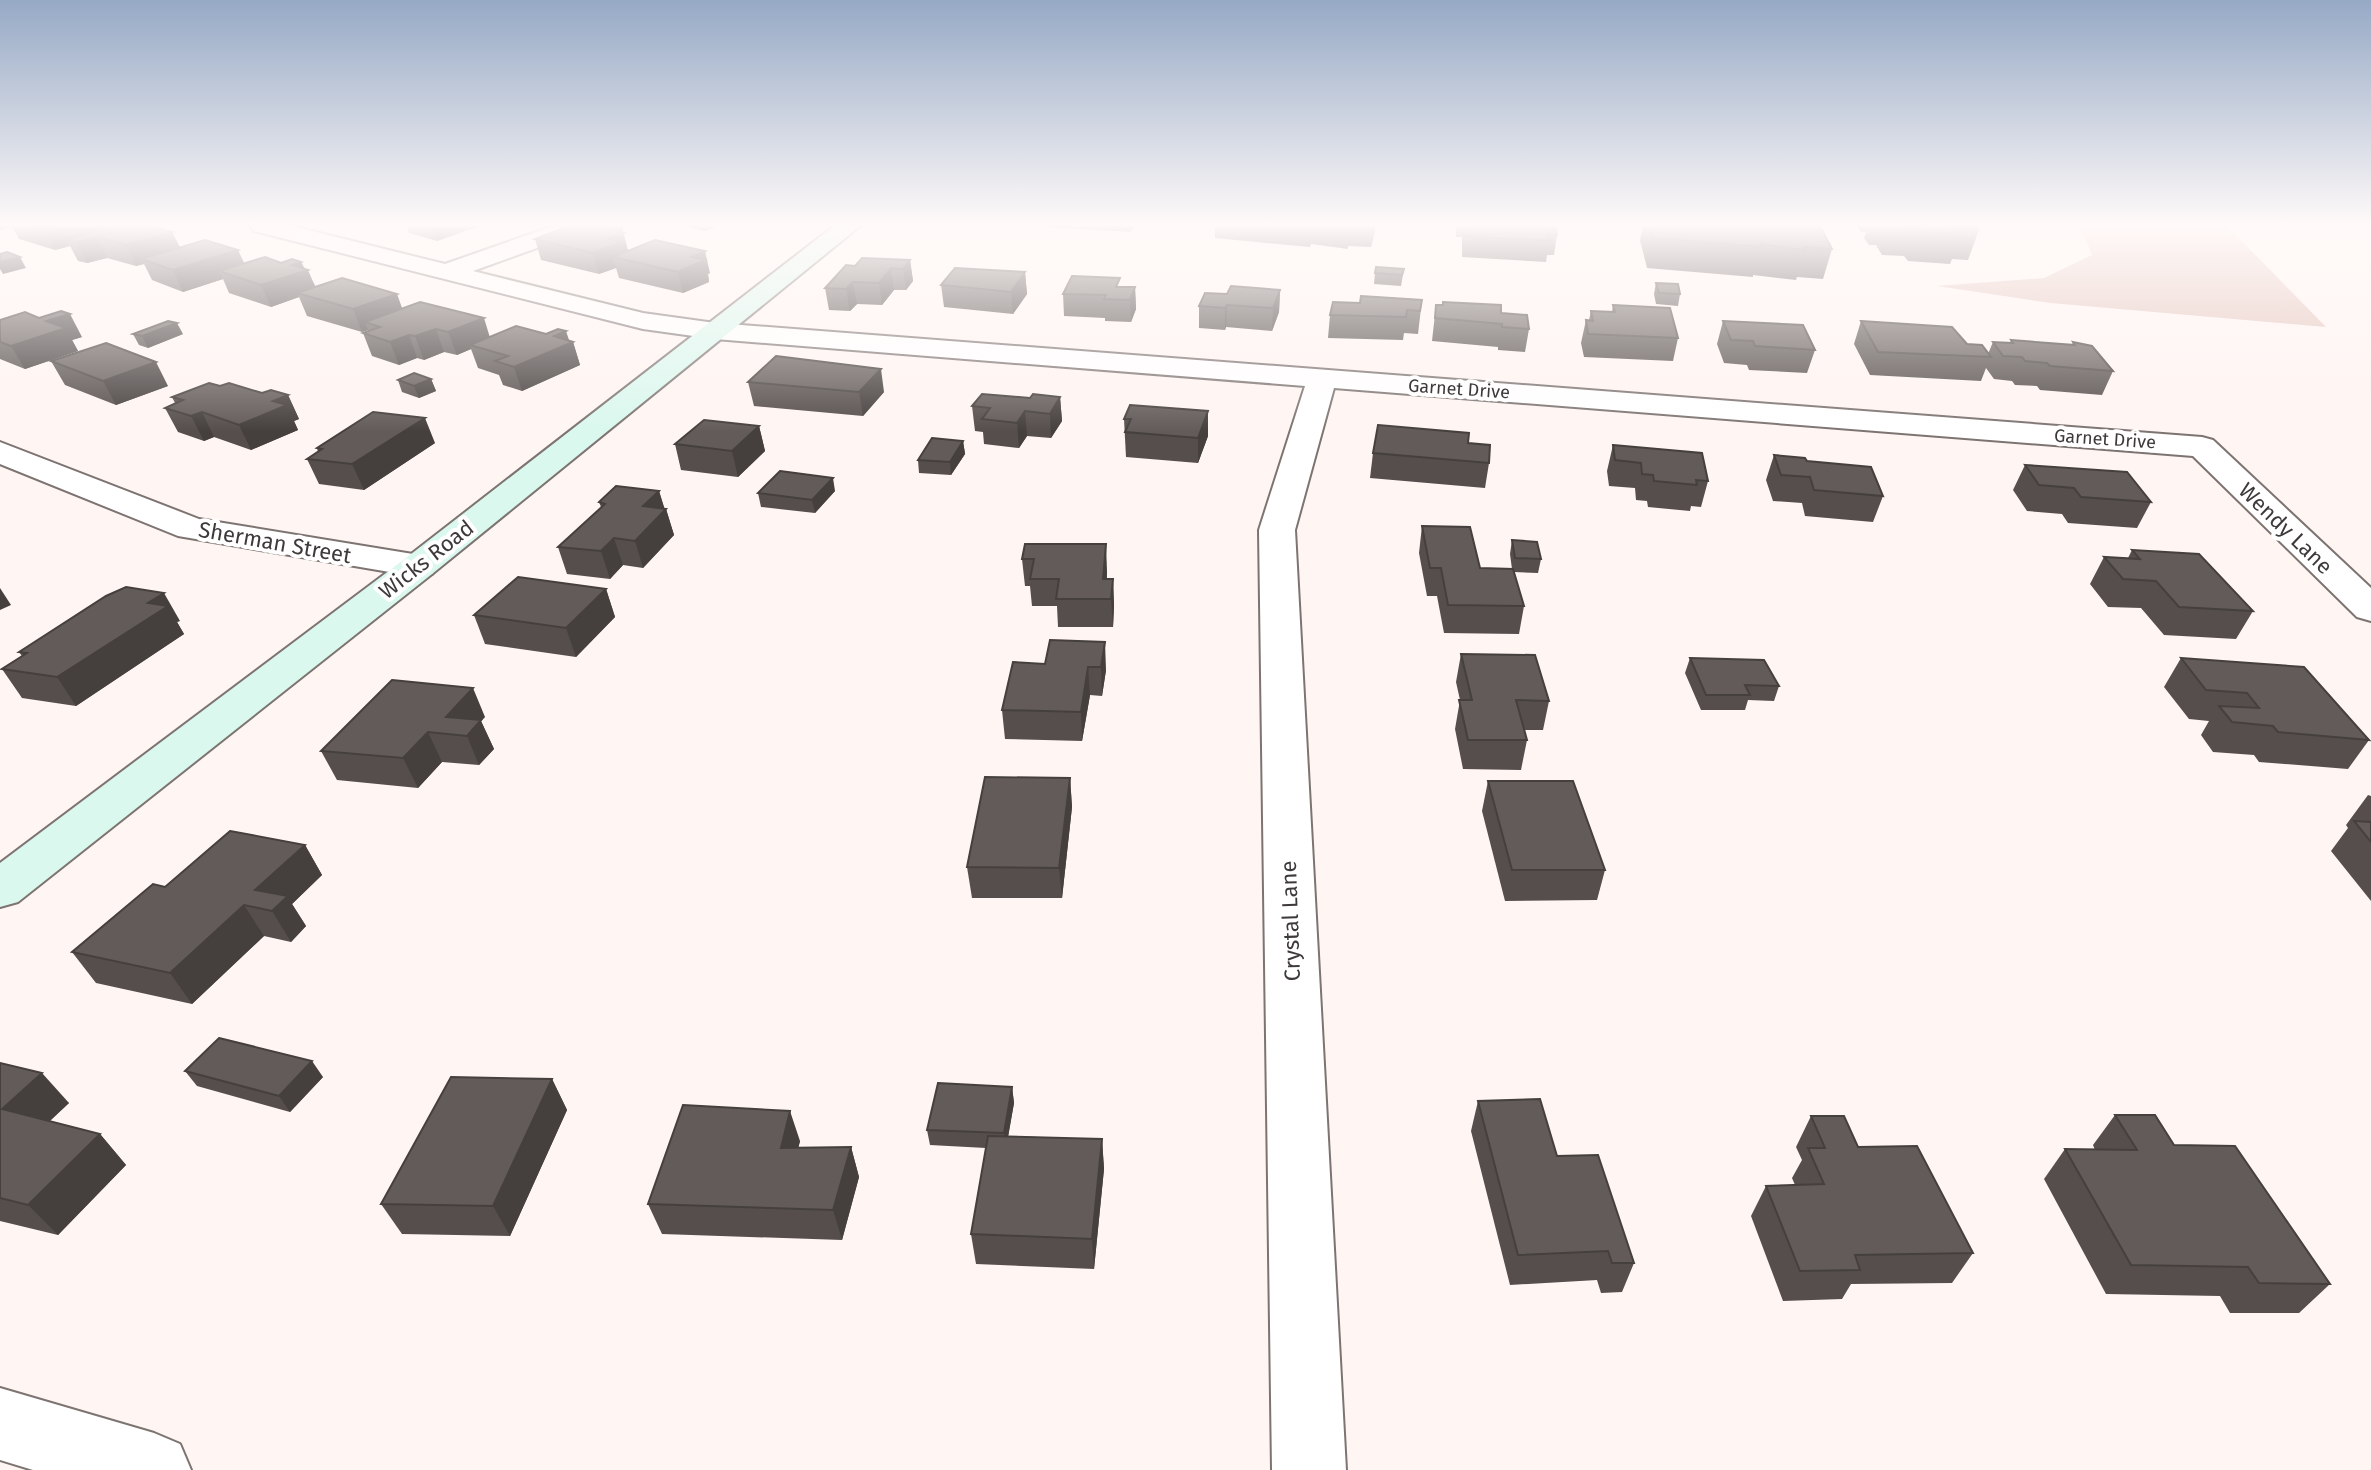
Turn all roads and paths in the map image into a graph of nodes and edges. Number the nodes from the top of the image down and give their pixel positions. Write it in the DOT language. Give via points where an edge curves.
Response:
graph roads {
  1 [pos="537,295"];
  2 [pos="761,295"];
  3 [pos="715,331"];
  4 [pos="1322,378"];
  5 [pos="2202,447"];
  6 [pos="0,452"];
  7 [pos="419,566"];
  8 [pos="2371,609"];
  9 [pos="0,889"];
  10 [pos="0,1424"];
  11 [pos="154,1470"];
  12 [pos="1309,1470"];
  1 -- 3 [label="street, Garnet Drive" via="643,321"];
  2 -- 3 [label="main road, Wicks Road"];
  3 -- 4 [label="street, Garnet Drive"];
  3 -- 7 [label="main road, Wicks Road"];
  4 -- 5 [label="street, Garnet Drive"];
  4 -- 12 [label="street, Crystal Lane" via="1277,530"];
  5 -- 8 [label="street, Wendy Lane"];
  6 -- 7 [label="street, Sherman Street" via="191,528"];
  7 -- 9 [label="main road, Wicks Road"];
  10 -- 11 [label="street"];
}
